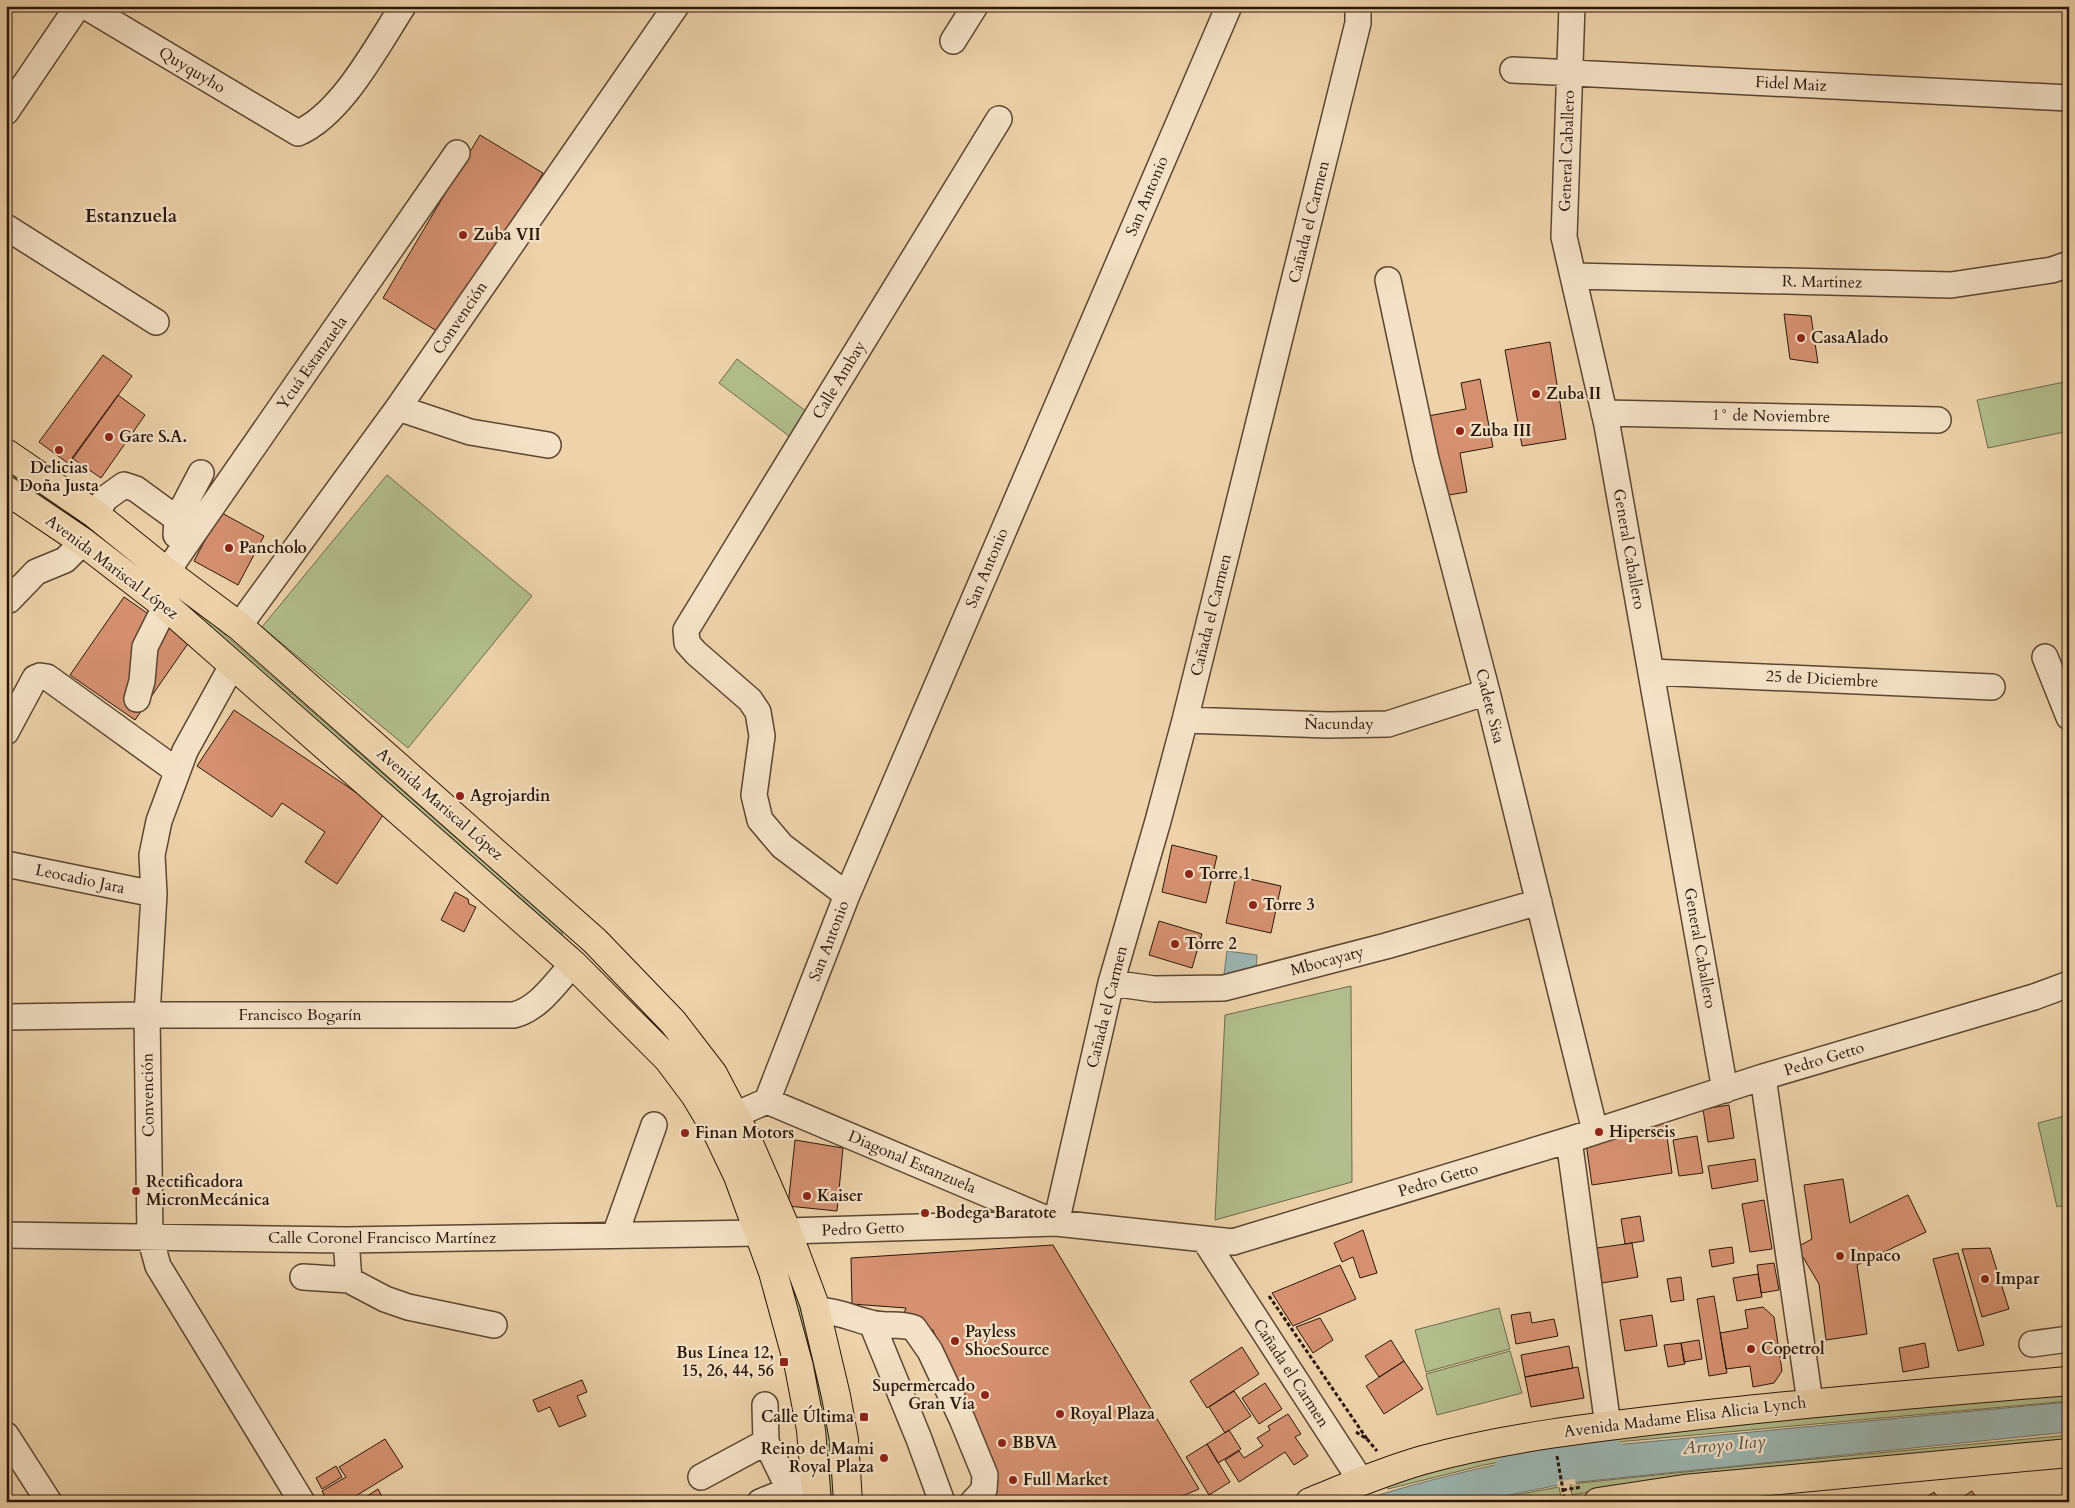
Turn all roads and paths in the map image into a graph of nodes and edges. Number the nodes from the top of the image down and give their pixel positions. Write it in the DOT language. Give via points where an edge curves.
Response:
graph roads {
  1 [pos="78,6"];
  2 [pos="85,6"];
  3 [pos="403,6"];
  4 [pos="676,6"];
  5 [pos="975,6"];
  6 [pos="1229,6"];
  7 [pos="1358,6"];
  8 [pos="1572,6"];
  9 [pos="953,42"];
  10 [pos="1513,70"];
  11 [pos="1569,73"];
  12 [pos="2069,98"];
  13 [pos="6,112"];
  14 [pos="999,119"];
  15 [pos="457,153"];
  16 [pos="6,227"];
  17 [pos="2069,264"];
  18 [pos="1574,276"];
  19 [pos="1388,280"];
  20 [pos="156,322"];
  21 [pos="398,408"];
  22 [pos="1604,413"];
  23 [pos="1938,420"];
  24 [pos="548,445"];
  25 [pos="6,453"];
  26 [pos="202,473"];
  27 [pos="7,491"];
  28 [pos="95,514"];
  29 [pos="177,519"];
  30 [pos="83,542"];
  31 [pos="172,566"];
  32 [pos="10,600"];
  33 [pos="167,607"];
  34 [pos="238,626"];
  35 [pos="2045,657"];
  36 [pos="233,664"];
  37 [pos="1650,672"];
  38 [pos="1992,687"];
  39 [pos="1487,692"];
  40 [pos="137,699"];
  41 [pos="2069,716"];
  42 [pos="1186,720"];
  43 [pos="6,732"];
  44 [pos="177,771"];
  45 [pos="6,864"];
  46 [pos="154,894"];
  47 [pos="847,896"];
  48 [pos="1539,902"];
  49 [pos="573,964"];
  50 [pos="1111,983"];
  51 [pos="2069,984"];
  52 [pos="147,1015"];
  53 [pos="6,1017"];
  54 [pos="1763,1077"];
  55 [pos="1725,1090"];
  56 [pos="767,1102"];
  57 [pos="735,1115"];
  58 [pos="654,1125"];
  59 [pos="1595,1131"];
  60 [pos="1569,1140"];
  61 [pos="1056,1223"];
  62 [pos="787,1231"];
  63 [pos="758,1233"];
  64 [pos="6,1235"];
  65 [pos="615,1235"];
  66 [pos="150,1237"];
  67 [pos="1204,1239"];
  68 [pos="346,1240"];
  69 [pos="304,1277"];
  70 [pos="349,1280"];
  71 [pos="1266,1292"];
  72 [pos="815,1310"];
  73 [pos="872,1324"];
  74 [pos="494,1325"];
  75 [pos="2069,1338"];
  76 [pos="2032,1344"];
  77 [pos="2069,1381"];
  78 [pos="1810,1402"];
  79 [pos="765,1404"];
  80 [pos="1608,1426"];
  81 [pos="6,1435"];
  82 [pos="1367,1438"];
  83 [pos="766,1442"];
  84 [pos="1556,1449"];
  85 [pos="2069,1453"];
  86 [pos="701,1477"];
  87 [pos="1361,1481"];
  88 [pos="789,1489"];
  89 [pos="817,1490"];
  90 [pos="49,1502"];
  91 [pos="302,1502"];
  92 [pos="760,1502"];
  93 [pos="848,1502"];
  94 [pos="942,1502"];
  95 [pos="973,1502"];
  96 [pos="1310,1502"];
  97 [pos="1565,1502"];
  98 [pos="1598,1502"];
  1 -- 13 [label="street"];
  2 -- 3 [label="street, Quyquyho" via="298,133 311,128 343,97"];
  4 -- 21 [label="street, Convención"];
  5 -- 9 [label="street"];
  6 -- 47 [label="street, San Antonio"];
  7 -- 42 [label="street, Cañada el Carmen" via="1358,23"];
  8 -- 11 [label="street, General Caballero"];
  10 -- 11 [label="street, Fidel Maiz"];
  11 -- 12 [label="street, Fidel Maiz"];
  11 -- 18 [label="street, General Caballero" via="1564,237"];
  14 -- 47 [label="street, Calle Ambay" via="686,630 687,643 750,700 758,712 762,736 754,795 760,820 782,846"];
  15 -- 31 [label="street, Ycuá Estanzuela"];
  16 -- 20 [label="street"];
  17 -- 18 [label="street, R. Martinez" via="2052,270 1951,285"];
  18 -- 22 [label="street, General Caballero"];
  19 -- 39 [label="street, Cadete Sisa" via="1426,459"];
  21 -- 24 [label="street" via="470,432"];
  21 -- 34 [label="street, Convención"];
  22 -- 23 [label="street, 1° de Noviembre"];
  22 -- 37 [label="street, General Caballero"];
  25 -- 28 [label="highway, Avenida Mariscal López"];
  26 -- 29 [label="street"];
  27 -- 30 [label="highway, Avenida Mariscal López"];
  28 -- 29 [label="street" via="106,498 124,485 136,489"];
  28 -- 31 [label="highway, Avenida Mariscal López"];
  29 -- 31 [label="street"];
  30 -- 32 [label="street" via="65,560 36,572"];
  30 -- 33 [label="highway, Avenida Mariscal López"];
  31 -- 34 [label="highway, Avenida Mariscal López"];
  33 -- 36 [label="highway, Avenida Mariscal López"];
  33 -- 40 [label="street" via="144,647 142,681"];
  34 -- 57 [label="highway, Avenida Mariscal López" via="595,941 673,1022 712,1074"];
  35 -- 41 [label="street"];
  36 -- 44 [label="street, Convención"];
  36 -- 49 [label="highway, Avenida Mariscal López"];
  37 -- 38 [label="street, 25 de Diciembre"];
  37 -- 55 [label="street, General Caballero"];
  39 -- 42 [label="street, Ñacunday" via="1388,724"];
  39 -- 48 [label="street, Cadete Sisa"];
  42 -- 50 [label="street, Cañada el Carmen"];
  43 -- 44 [label="street" via="35,678 47,677"];
  44 -- 46 [label="street, Convención" via="159,822 152,855"];
  45 -- 46 [label="street, Leocadio Jara"];
  46 -- 52 [label="street, Convención"];
  47 -- 56 [label="street, San Antonio"];
  48 -- 50 [label="street, Mbocayaty" via="1224,988 1154,989"];
  48 -- 59 [label="street, Cadete Sisa"];
  49 -- 52 [label="street, Francisco Bogarín" via="527,1012 514,1016"];
  49 -- 63 [label="highway, Avenida Mariscal López" via="668,1059 695,1095 738,1176"];
  50 -- 61 [label="street, Cañada el Carmen"];
  51 -- 54 [label="street, Pedro Getto"];
  52 -- 53 [label="street, Francisco Bogarín"];
  52 -- 66 [label="street, Convención"];
  54 -- 55 [label="street, Pedro Getto"];
  54 -- 78 [label="street"];
  55 -- 59 [label="street, Pedro Getto"];
  56 -- 57 [label="street"];
  56 -- 61 [label="street, Diagonal Estanzuela"];
  57 -- 62 [label="highway, Avenida Mariscal López"];
  58 -- 65 [label="street"];
  59 -- 60 [label="street, Pedro Getto"];
  60 -- 67 [label="street, Pedro Getto" via="1233,1242"];
  60 -- 80 [label="street"];
  61 -- 62 [label="street, Pedro Getto"];
  61 -- 67 [label="street, Pedro Getto"];
  62 -- 72 [label="highway, Avenida Mariscal López"];
  63 -- 65 [label="street, Calle Coronel Francisco Martínez"];
  63 -- 89 [label="highway, Avenida Mariscal López" via="783,1306 799,1367 811,1430"];
  64 -- 66 [label="street, Calle Coronel Francisco Martínez"];
  65 -- 68 [label="street, Calle Coronel Francisco Martínez"];
  66 -- 68 [label="street, Calle Coronel Francisco Martínez"];
  66 -- 91 [label="street, Convención" via="158,1266"];
  67 -- 87 [label="street, Cañada el Carmen"];
  68 -- 70 [label="street"];
  69 -- 70 [label="street"];
  70 -- 74 [label="street" via="408,1307"];
  71 -- 82 [label="path"];
  72 -- 73 [label="street" via="832,1310"];
  72 -- 93 [label="highway, Avenida Mariscal López" via="841,1422"];
  73 -- 94 [label="street"];
  73 -- 95 [label="street" via="900,1324 914,1328 930,1351 985,1475 984,1490"];
  75 -- 76 [label="street"];
  77 -- 78 [label="highway, Avenida Madame Elisa Alicia Lynch"];
  78 -- 80 [label="highway, Avenida Madame Elisa Alicia Lynch"];
  79 -- 83 [label="street"];
  80 -- 87 [label="highway, Avenida Madame Elisa Alicia Lynch" via="1467,1449"];
  81 -- 90 [label="street"];
  83 -- 86 [label="street"];
  83 -- 88 [label="street"];
  84 -- 97 [label="path"];
  85 -- 98 [label="highway" via="1684,1489"];
  87 -- 96 [label="highway, Avenida Madame Elisa Alicia Lynch"];
  88 -- 89 [label="street"];
  88 -- 92 [label="street"];
}
